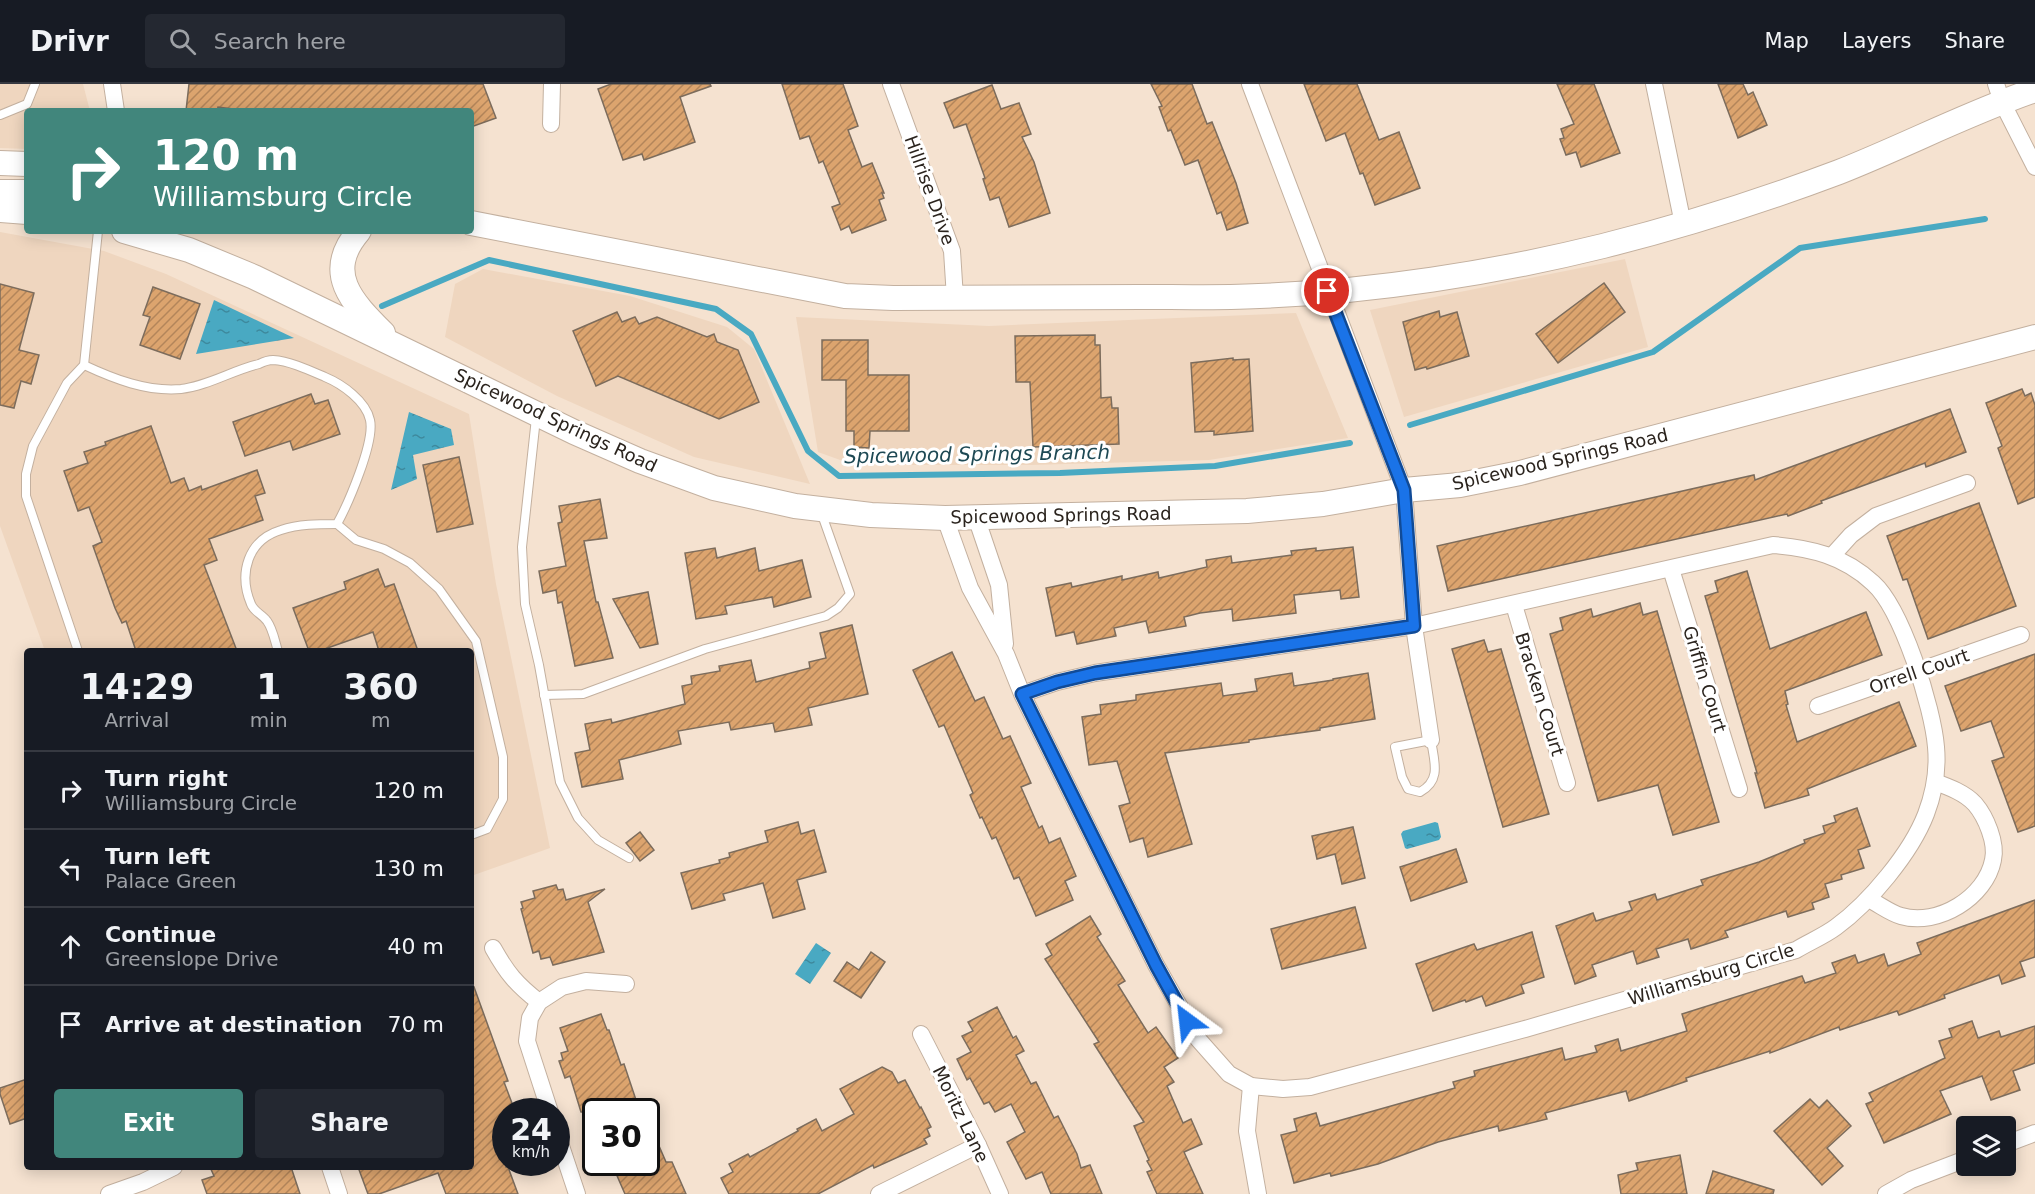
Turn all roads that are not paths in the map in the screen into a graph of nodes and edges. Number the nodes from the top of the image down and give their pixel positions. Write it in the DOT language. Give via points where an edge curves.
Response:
graph roads {
  1 [pos="35,84"];
  2 [pos="112,84"];
  3 [pos="552,84"];
  4 [pos="891,84"];
  5 [pos="1250,84"];
  6 [pos="1654,84"];
  7 [pos="2035,90"];
  8 [pos="1999,93"];
  9 [pos="116,108"];
  10 [pos="0,115"];
  11 [pos="551,124"];
  12 [pos="0,163"];
  13 [pos="24,164"];
  14 [pos="2035,167"];
  15 [pos="0,192"];
  16 [pos="24,192"];
  17 [pos="0,210"];
  18 [pos="24,212"];
  19 [pos="474,224"];
  20 [pos="1683,224"];
  21 [pos="98,234"];
  22 [pos="142,234"];
  23 [pos="357,234"];
  24 [pos="171,239"];
  25 [pos="1327,291"];
  26 [pos="955,298"];
  27 [pos="2035,338"];
  28 [pos="397,346"];
  29 [pos="84,365"];
  30 [pos="537,414"];
  31 [pos="1967,483"];
  32 [pos="1404,490"];
  33 [pos="820,509"];
  34 [pos="976,517"];
  35 [pos="945,518"];
  36 [pos="337,524"];
  37 [pos="1832,556"];
  38 [pos="1671,569"];
  39 [pos="1514,605"];
  40 [pos="1414,626"];
  41 [pos="2021,635"];
  42 [pos="77,648"];
  43 [pos="277,648"];
  44 [pos="1006,654"];
  45 [pos="1918,672"];
  46 [pos="544,694"];
  47 [pos="1022,694"];
  48 [pos="1818,706"];
  49 [pos="1431,740"];
  50 [pos="1935,782"];
  51 [pos="1567,783"];
  52 [pos="1739,789"];
  53 [pos="474,834"];
  54 [pos="629,858"];
  55 [pos="1868,899"];
  56 [pos="493,948"];
  57 [pos="626,984"];
  58 [pos="539,1002"];
  59 [pos="921,1034"];
  60 [pos="1251,1086"];
  61 [pos="545,1098"];
  62 [pos="2035,1133"];
  63 [pos="2016,1140"];
  64 [pos="978,1145"];
  65 [pos="1956,1163"];
  66 [pos="168,1170"];
  67 [pos="331,1170"];
  68 [pos="570,1173"];
  69 [pos="110,1194"];
  70 [pos="339,1194"];
  71 [pos="577,1194"];
  72 [pos="879,1194"];
  73 [pos="1000,1194"];
  74 [pos="1258,1194"];
  75 [pos="1886,1194"];
  1 -- 10 [label="lane" via="27,104"];
  2 -- 9 [label="street"];
  3 -- 11 [label="street"];
  4 -- 26 [label="street, Hillrise Drive" via="952,251"];
  5 -- 25 [label="street"];
  6 -- 20 [label="street"];
  7 -- 8 [label="main road"];
  8 -- 14 [label="street"];
  8 -- 20 [label="main road" via="1840,171"];
  12 -- 13 [label="main road"];
  15 -- 16 [label="main road"];
  17 -- 18 [label="main road"];
  19 -- 26 [label="main road" via="845,296"];
  20 -- 25 [label="main road" via="1521,264"];
  21 -- 29 [label="lane"];
  22 -- 24 [label="main road, Spicewood Springs Road"];
  23 -- 28 [label="main road" via="346,250 343,265 347,292"];
  24 -- 28 [label="main road, Spicewood Springs Road"];
  25 -- 26 [label="main road" via="1259,296"];
  25 -- 32 [label="street"];
  27 -- 32 [label="main road, Spicewood Springs Road" via="1520,472 1460,485"];
  28 -- 30 [label="main road, Spicewood Springs Road"];
  29 -- 36 [label="lane" via="118,380 157,388 182,389 272,360 303,367 333,380 361,404 371,423 353,491"];
  29 -- 42 [label="lane" via="67,383 43,427 26,474 26,496"];
  30 -- 33 [label="main road, Spicewood Springs Road" via="640,461 714,488"];
  30 -- 46 [label="lane" via="522,547 525,604"];
  31 -- 37 [label="street" via="1876,516"];
  32 -- 34 [label="main road, Spicewood Springs Road" via="1323,504 1247,511"];
  32 -- 40 [label="street"];
  33 -- 35 [label="main road, Spicewood Springs Road"];
  33 -- 46 [label="lane" via="850,594 838,608 826,616 705,649 583,694"];
  34 -- 35 [label="main road, Spicewood Springs Road"];
  34 -- 44 [label="street, Williamsburg Circle" via="999,585"];
  35 -- 44 [label="street, Williamsburg Circle" via="970,588"];
  36 -- 43 [label="lane" via="280,530 259,542 248,559 244,576 248,597 252,608 267,621"];
  36 -- 53 [label="lane" via="356,540 410,563 440,589 476,641 503,757 503,799 487,829"];
  37 -- 38 [label="street, Williamsburg Circle" via="1773,545"];
  37 -- 45 [label="street, Williamsburg Circle" via="1857,569 1875,585 1894,613"];
  38 -- 39 [label="street, Williamsburg Circle"];
  38 -- 52 [label="street, Griffin Court"];
  39 -- 40 [label="street, Williamsburg Circle"];
  39 -- 51 [label="street, Bracken Court"];
  40 -- 47 [label="street, Williamsburg Circle" via="1095,673"];
  40 -- 49 [label="street"];
  41 -- 45 [label="street, Orrell Court"];
  44 -- 47 [label="street, Williamsburg Circle"];
  45 -- 48 [label="street, Orrell Court"];
  45 -- 50 [label="street, Williamsburg Circle" via="1931,714"];
  46 -- 54 [label="lane" via="560,782 578,818 598,840"];
  47 -- 60 [label="street, Williamsburg Circle" via="1156,965 1198,1039 1229,1074"];
  49 -- 49 [label="lane" via="1395,747 1408,789 1420,792 1430,786 1436,775"];
  50 -- 55 [label="street, Williamsburg Circle" via="1926,815 1911,842"];
  50 -- 55 [label="street" via="1974,803 1982,815 1992,840 1994,859 1988,875 1976,893 1959,906 1933,917 1902,916"];
  55 -- 60 [label="street, Williamsburg Circle" via="1835,928 1796,950 1310,1087"];
  56 -- 58 [label="street" via="519,987"];
  57 -- 58 [label="street" via="586,981 562,987"];
  58 -- 61 [label="street" via="530,1018 527,1041"];
  59 -- 64 [label="street, Moritz Lane"];
  60 -- 74 [label="street" via="1247,1131"];
  62 -- 63 [label="street"];
  64 -- 72 [label="street"];
  64 -- 73 [label="street, Moritz Lane"];
  65 -- 75 [label="street"];
  66 -- 69 [label="street"];
  67 -- 70 [label="street"];
  68 -- 71 [label="street"];
}
